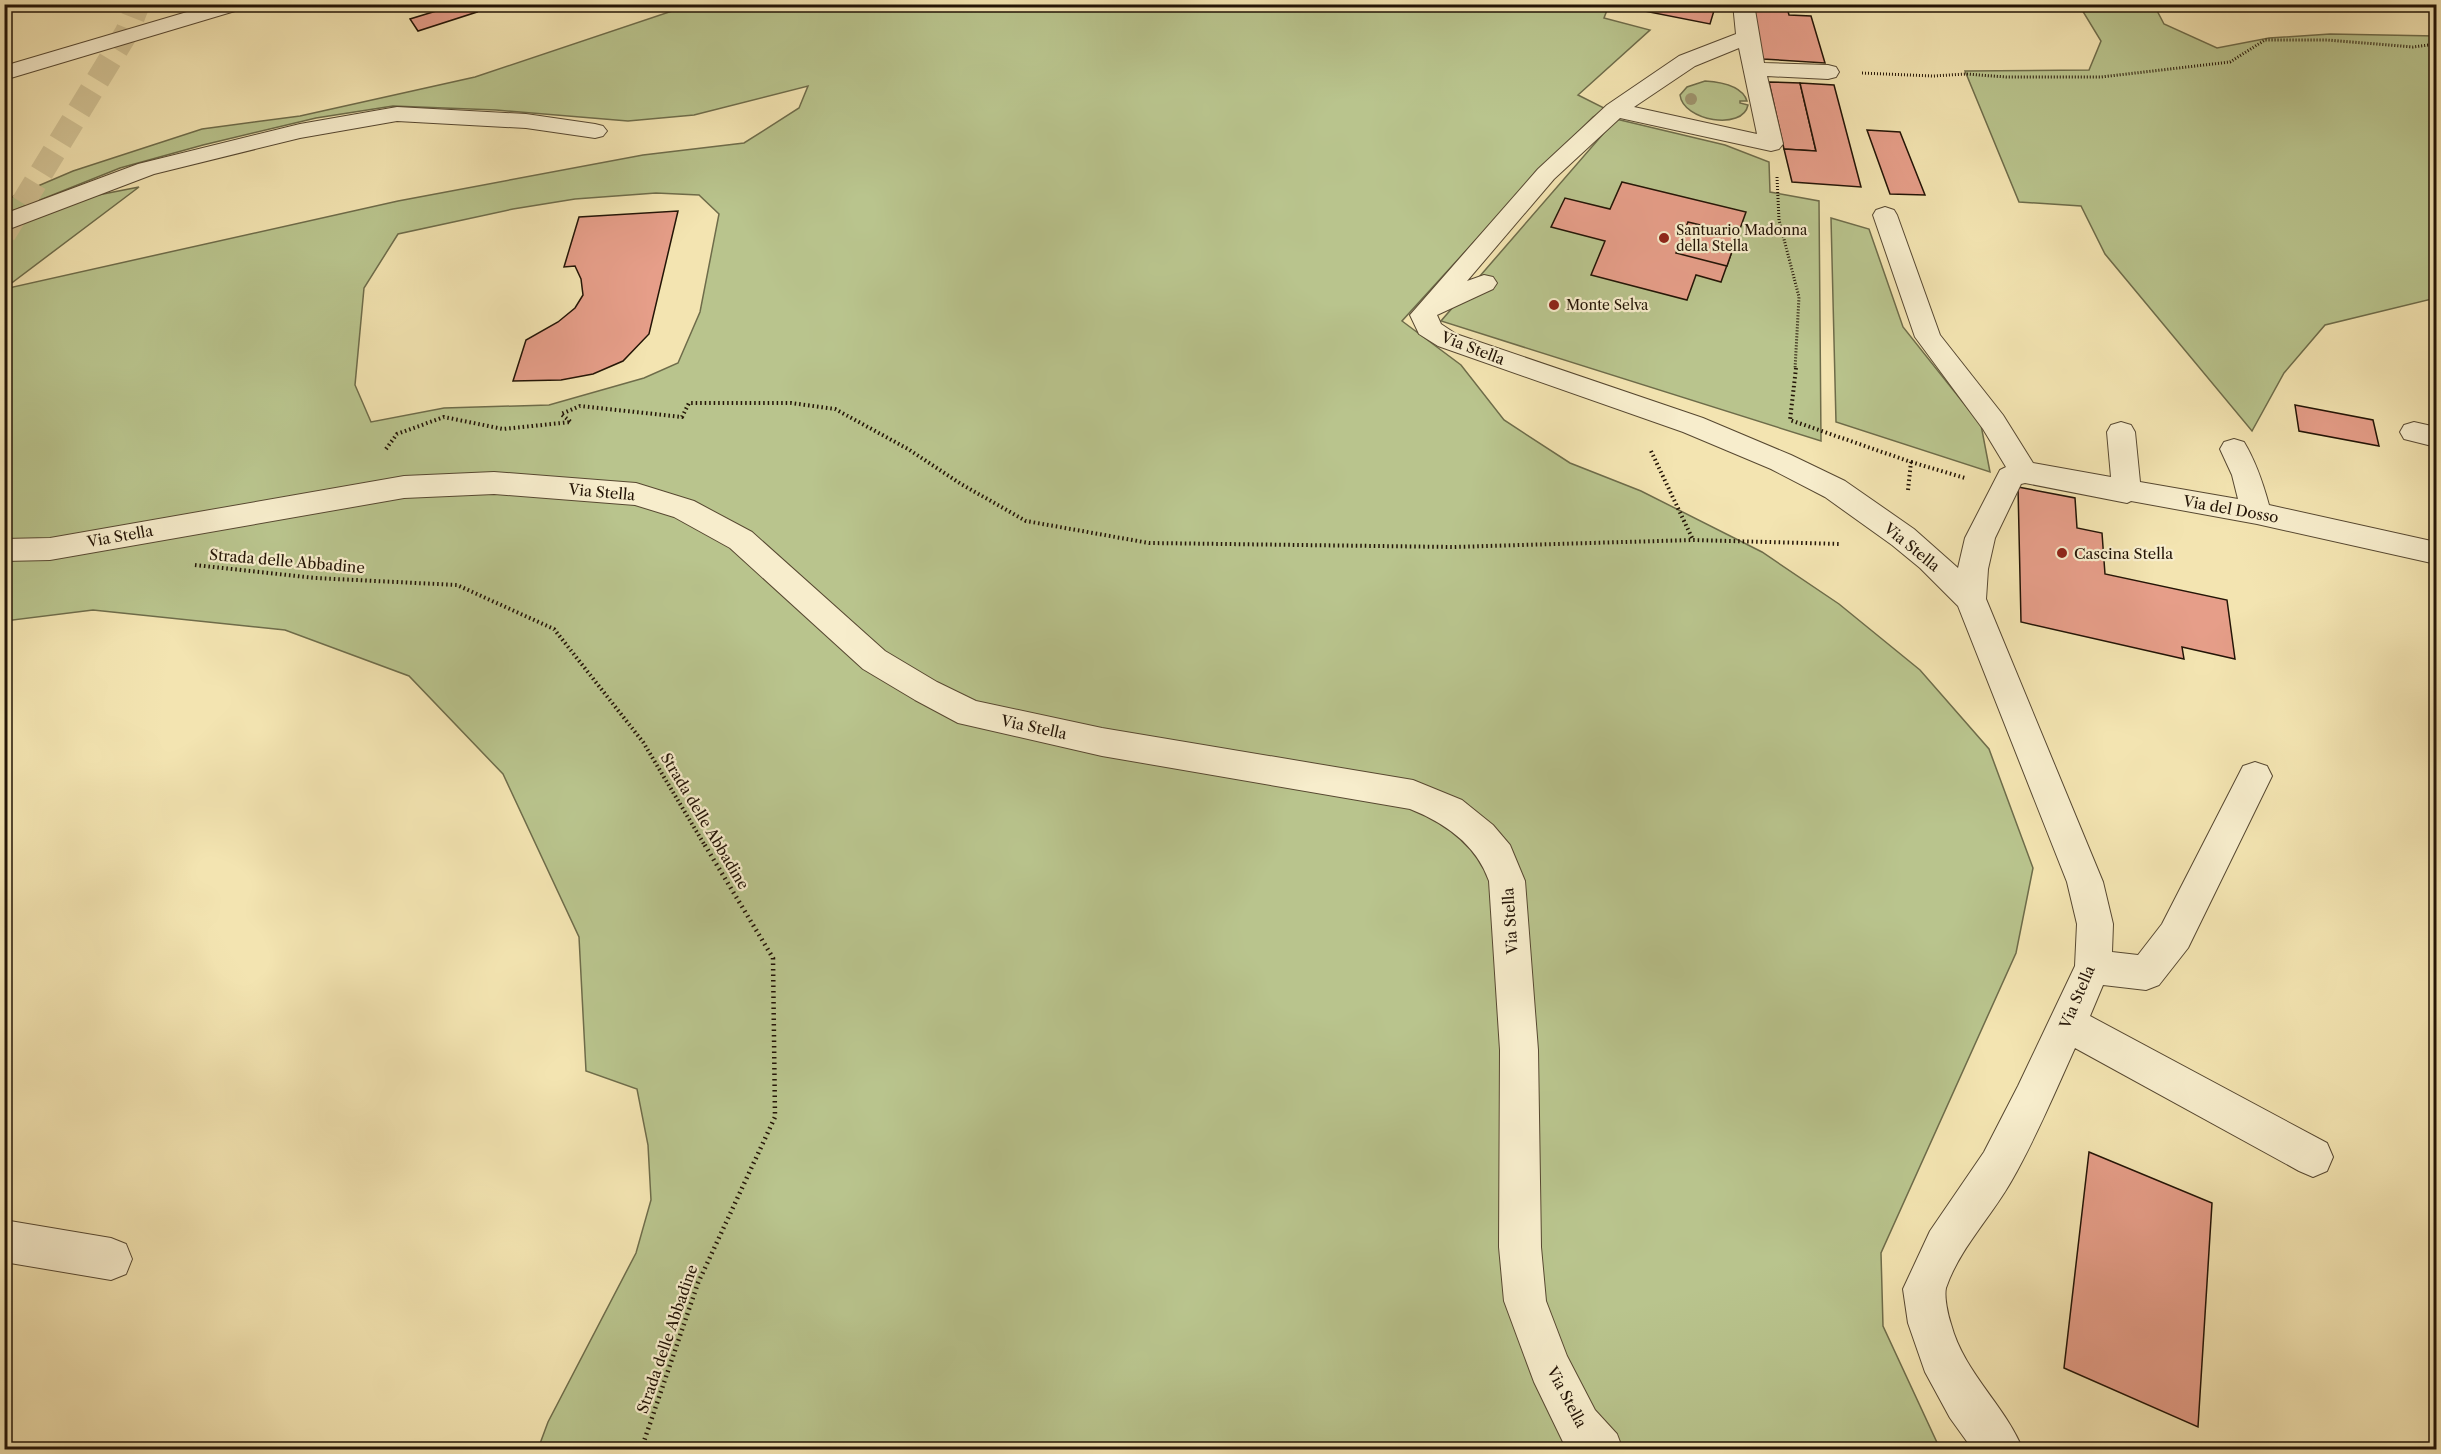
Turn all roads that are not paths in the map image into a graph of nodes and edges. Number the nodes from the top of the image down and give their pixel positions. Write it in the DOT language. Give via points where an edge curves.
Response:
graph roads {
  1 [pos="238,4"];
  2 [pos="1743,4"];
  3 [pos="1747,37"];
  4 [pos="1756,69"];
  5 [pos="1828,72"];
  6 [pos="4,73"];
  7 [pos="1615,110"];
  8 [pos="595,131"];
  9 [pos="1885,215"];
  10 [pos="4,223"];
  11 [pos="1484,284"];
  12 [pos="1426,312"];
  13 [pos="2121,432"];
  14 [pos="2234,449"];
  15 [pos="2013,481"];
  16 [pos="2127,492"];
  17 [pos="2257,513"];
  18 [pos="4,550"];
  19 [pos="2436,552"];
  20 [pos="1971,599"];
  21 [pos="2255,776"];
  22 [pos="2093,967"];
  23 [pos="2066,1023"];
  24 [pos="2313,1157"];
  25 [pos="4,1241"];
  26 [pos="111,1259"];
  27 [pos="1601,1449"];
  28 [pos="2001,1449"];
  1 -- 6 [label="street"];
  2 -- 3 [label="street"];
  3 -- 4 [label="street"];
  3 -- 7 [label="street" via="1687,61"];
  4 -- 5 [label="street"];
  4 -- 7 [label="street" via="1771,144"];
  7 -- 12 [label="street" via="1545,174"];
  8 -- 10 [label="street" via="526,121 397,114 300,131 146,169"];
  9 -- 15 [label="street" via="1928,336 1993,422"];
  11 -- 12 [label="street"];
  12 -- 20 [label="street, Via Stella" via="1425,325 1447,340 1693,425 1835,489 1903,537"];
  13 -- 16 [label="street"];
  14 -- 17 [label="street"];
  15 -- 16 [label="street, Via del Dosso"];
  15 -- 20 [label="street" via="1980,538"];
  16 -- 17 [label="street, Via del Dosso"];
  17 -- 19 [label="street, Via del Dosso"];
  18 -- 27 [label="street, Via Stella" via="50,549 404,488 494,483 636,494 684,509 741,540 874,660 970,713 1102,742 1413,795 1450,810 1498,856 1507,881 1519,1050 1520,1247 1525,1300 1549,1367 1580,1426"];
  20 -- 22 [label="street, Via Stella" via="2085,882 2095,924"];
  21 -- 22 [label="street" via="2175,936 2146,973"];
  22 -- 23 [label="street, Via Stella"];
  23 -- 24 [label="street"];
  23 -- 28 [label="street, Via Stella" via="1998,1166 1945,1245 1924,1289 1940,1357 1966,1402"];
  25 -- 26 [label="street"];
}
